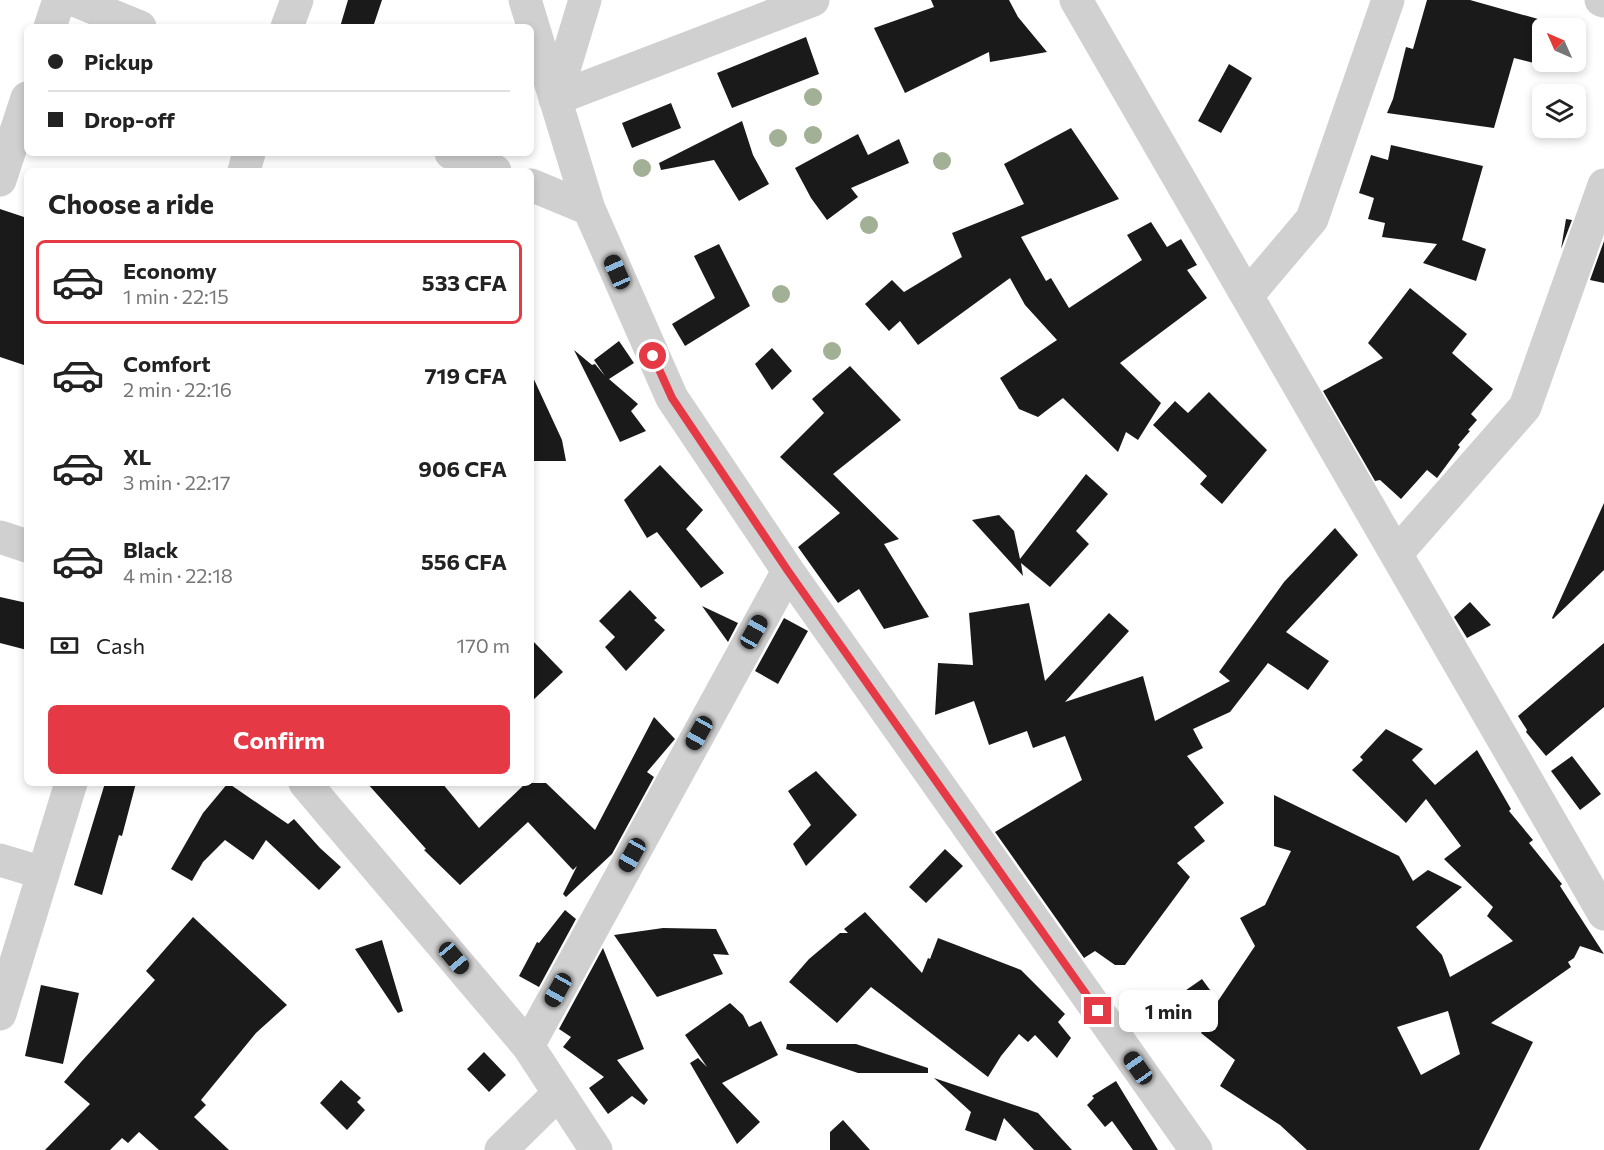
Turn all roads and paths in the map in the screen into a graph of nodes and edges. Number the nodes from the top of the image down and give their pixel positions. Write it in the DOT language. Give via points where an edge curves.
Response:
graph roads {
  1 [pos="59,0"];
  2 [pos="74,0"];
  3 [pos="297,0"];
  4 [pos="525,0"];
  5 [pos="585,0"];
  6 [pos="813,0"];
  7 [pos="1076,0"];
  8 [pos="1388,0"];
  9 [pos="51,24"];
  10 [pos="133,24"];
  11 [pos="288,24"];
  12 [pos="532,24"];
  13 [pos="534,30"];
  14 [pos="555,99"];
  15 [pos="24,107"];
  16 [pos="458,156"];
  17 [pos="488,168"];
  18 [pos="0,180"];
  19 [pos="1604,185"];
  20 [pos="534,187"];
  21 [pos="589,209"];
  22 [pos="1247,296"];
  23 [pos="0,537"];
  24 [pos="24,545"];
  25 [pos="1396,554"];
  26 [pos="788,571"];
  27 [pos="70,786"];
  28 [pos="308,786"];
  29 [pos="0,860"];
  30 [pos="44,873"];
  31 [pos="1604,914"];
  32 [pos="0,1014"];
  33 [pos="528,1046"];
  34 [pos="559,1094"];
  35 [pos="501,1150"];
  36 [pos="596,1150"];
  37 [pos="1196,1150"];
  1 -- 9 [label="street"];
  2 -- 10 [label="street"];
  3 -- 11 [label="street"];
  4 -- 12 [label="street"];
  5 -- 14 [label="street"];
  6 -- 14 [label="street"];
  7 -- 22 [label="street"];
  8 -- 22 [label="street" via="1312,219"];
  13 -- 14 [label="street"];
  14 -- 21 [label="street"];
  15 -- 18 [label="street"];
  16 -- 17 [label="street"];
  19 -- 25 [label="street" via="1525,406"];
  20 -- 21 [label="street"];
  21 -- 26 [label="street" via="672,398"];
  22 -- 25 [label="street"];
  23 -- 24 [label="street"];
  25 -- 31 [label="street"];
  26 -- 33 [label="street"];
  26 -- 37 [label="street"];
  27 -- 30 [label="street"];
  28 -- 33 [label="street"];
  29 -- 30 [label="street"];
  30 -- 32 [label="street"];
  33 -- 34 [label="street"];
  34 -- 35 [label="street"];
  34 -- 36 [label="street"];
}
